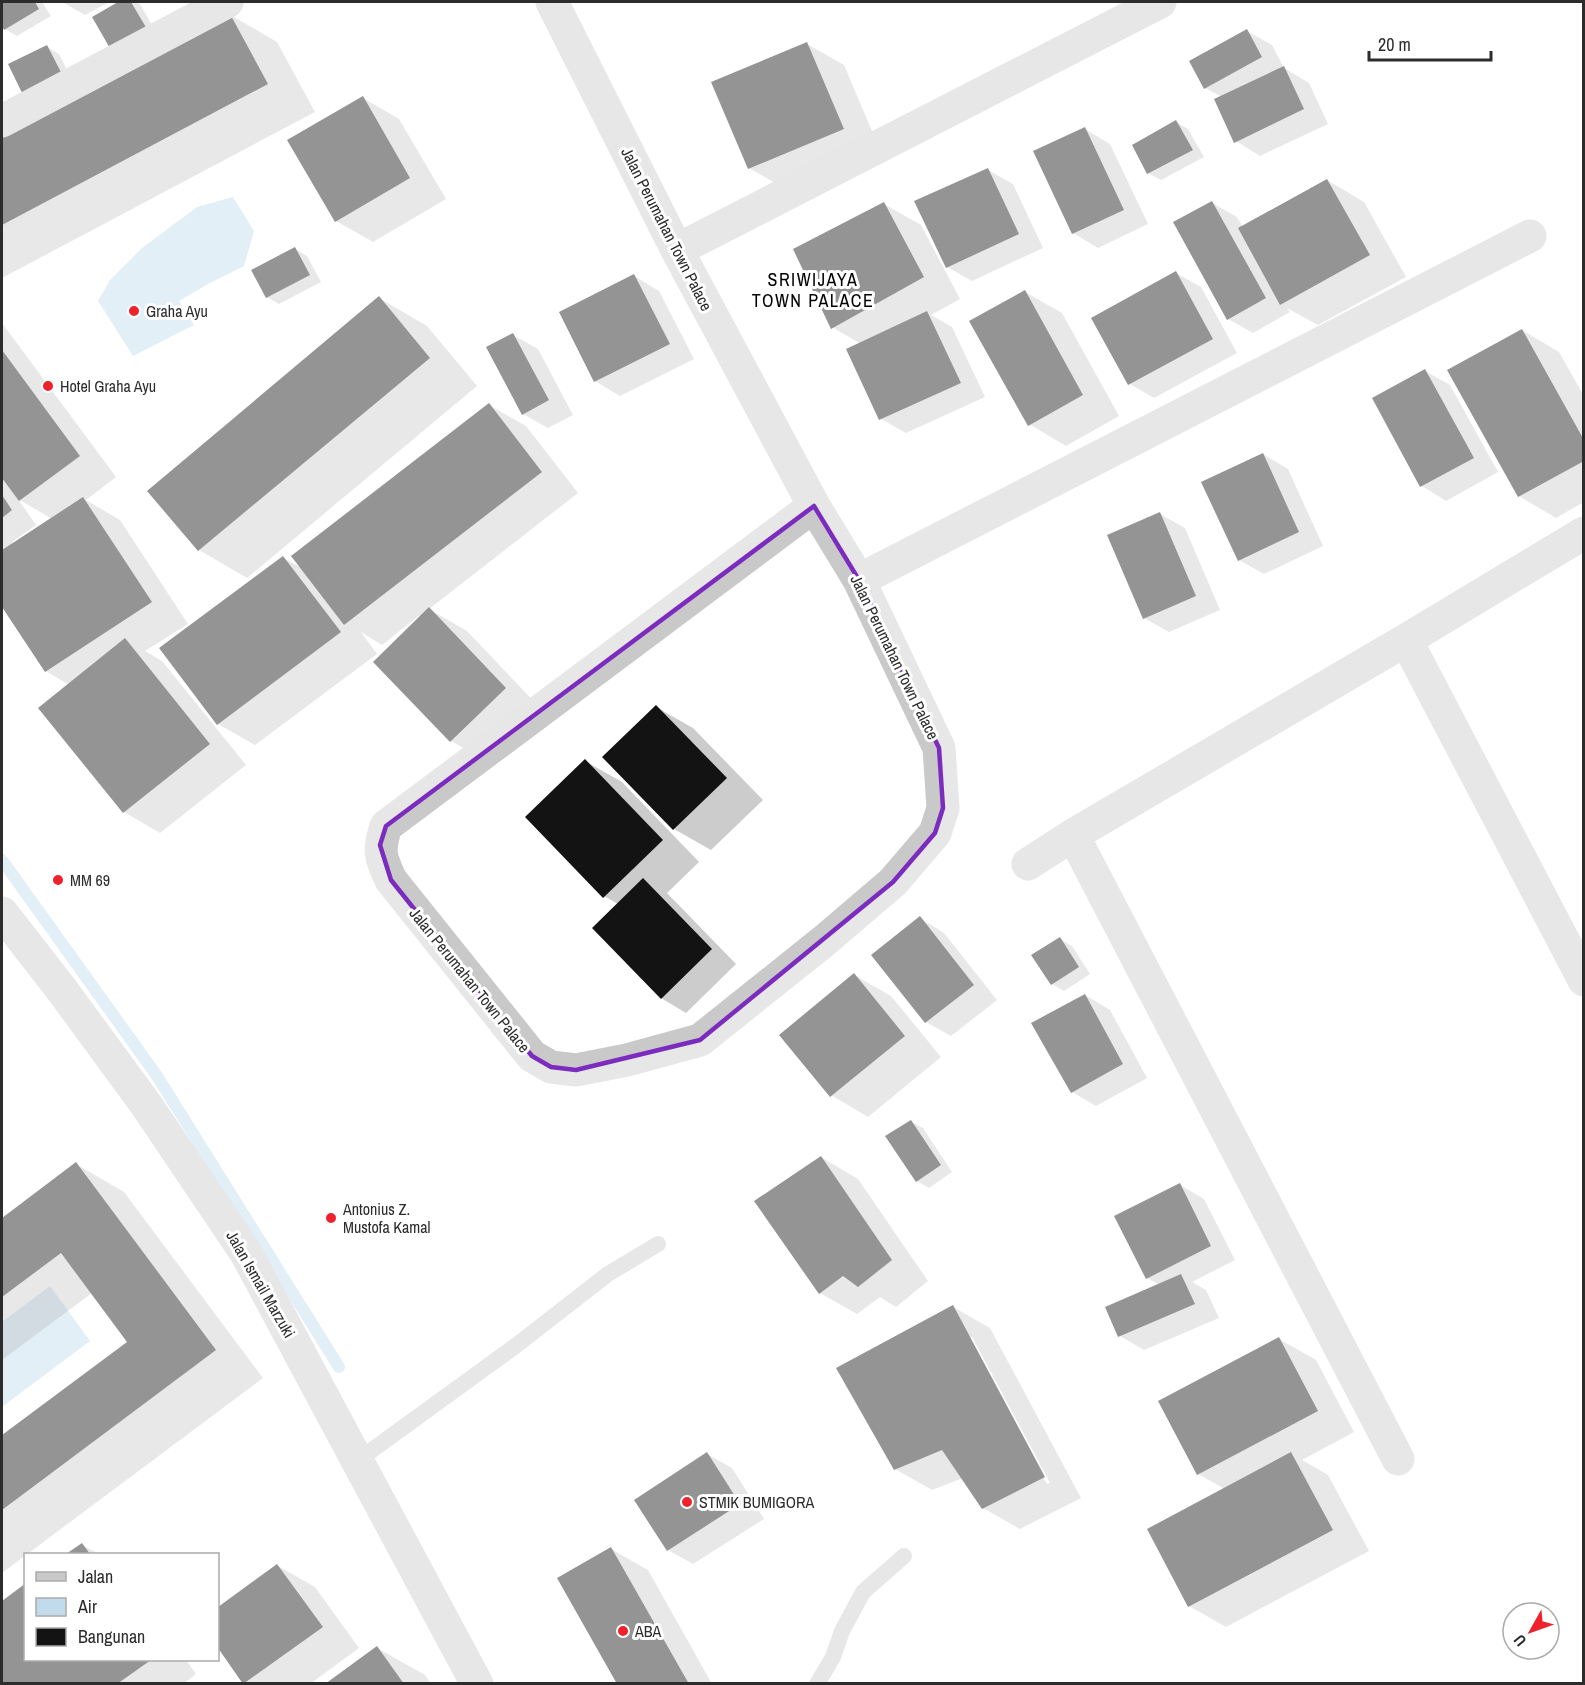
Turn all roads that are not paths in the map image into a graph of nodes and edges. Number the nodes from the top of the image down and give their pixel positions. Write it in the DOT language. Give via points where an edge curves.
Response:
graph roads {
  1 [pos="227,2"];
  2 [pos="552,2"];
  3 [pos="1160,2"];
  4 [pos="2,122"];
  5 [pos="1530,236"];
  6 [pos="677,250"];
  7 [pos="814,506"];
  8 [pos="1584,533"];
  9 [pos="859,580"];
  10 [pos="1406,640"];
  11 [pos="1073,835"];
  12 [pos="1028,864"];
  13 [pos="2,913"];
  14 [pos="1584,980"];
  15 [pos="658,1244"];
  16 [pos="1398,1459"];
  17 [pos="357,1461"];
  18 [pos="904,1556"];
  19 [pos="477,1683"];
  20 [pos="817,1683"];
  1 -- 4 [label="street"];
  2 -- 6 [label="street, Jalan Perumahan Town Palace"];
  3 -- 6 [label="street"];
  5 -- 9 [label="street"];
  6 -- 7 [label="street, Jalan Perumahan Town Palace"];
  7 -- 9 [label="street, Jalan Perumahan Town Palace"];
  7 -- 9 [label="street, Jalan Perumahan Town Palace" via="386,826 380,845 391,880 532,1056 551,1067 576,1070 700,1040 893,882 935,832 943,808 939,748"];
  8 -- 10 [label="street"];
  10 -- 11 [label="street"];
  10 -- 14 [label="street"];
  11 -- 12 [label="street"];
  11 -- 16 [label="street"];
  13 -- 17 [label="street, Jalan Ismail Marzuki" via="147,1106 246,1253"];
  15 -- 17 [label="lane" via="608,1274"];
  17 -- 19 [label="street, Jalan Ismail Marzuki"];
  18 -- 20 [label="lane" via="863,1592 833,1658"];
}
